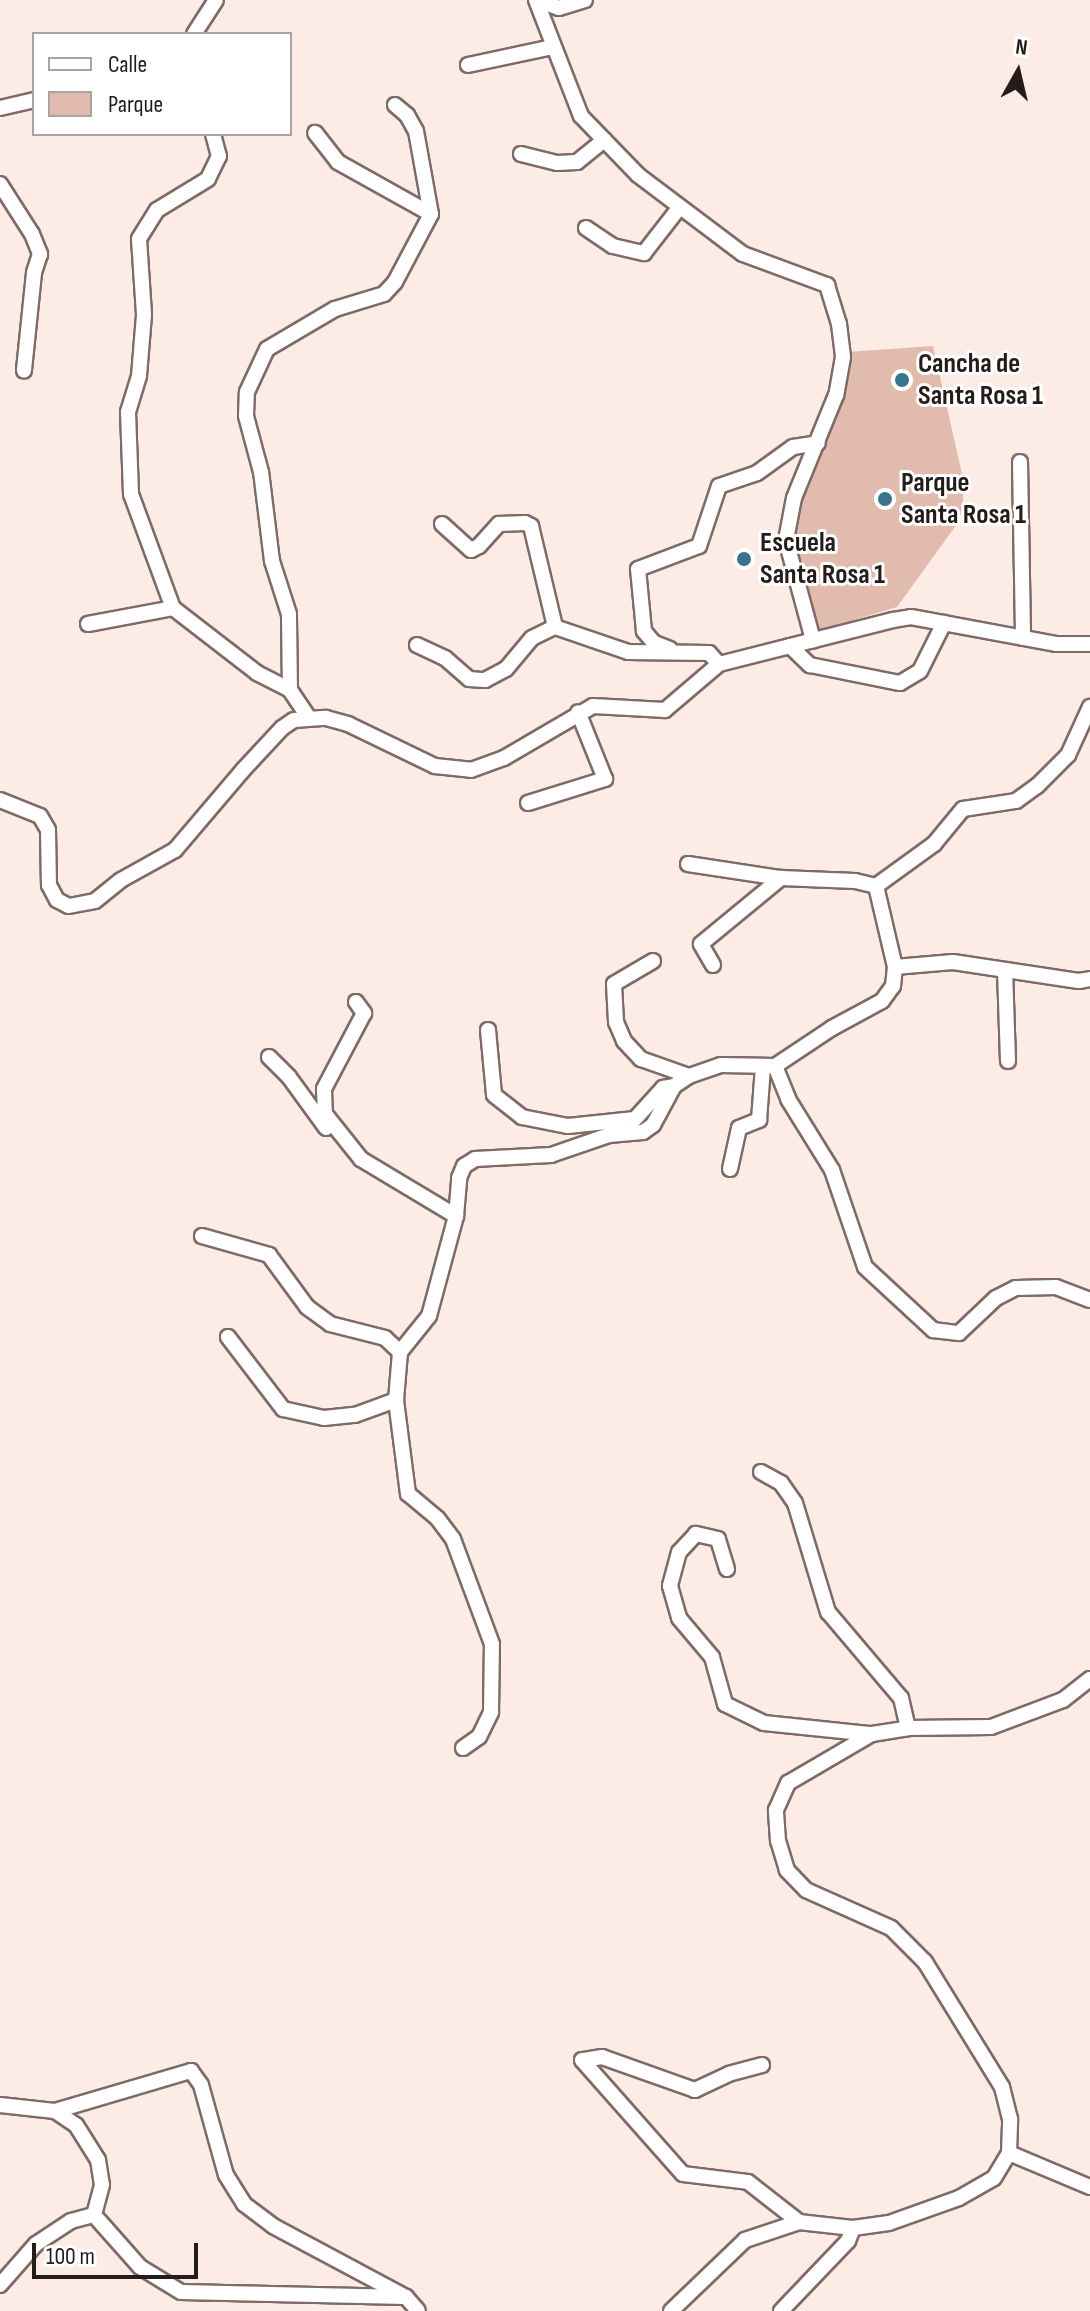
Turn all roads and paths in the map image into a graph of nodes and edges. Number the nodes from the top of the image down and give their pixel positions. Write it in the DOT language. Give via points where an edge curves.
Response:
graph roads {
  1 [pos="216,0"];
  2 [pos="536,0"];
  3 [pos="585,0"];
  4 [pos="195,32"];
  5 [pos="553,47"];
  6 [pos="468,65"];
  7 [pos="32,100"];
  8 [pos="395,105"];
  9 [pos="0,108"];
  10 [pos="315,133"];
  11 [pos="214,136"];
  12 [pos="604,140"];
  13 [pos="521,154"];
  14 [pos="0,184"];
  15 [pos="679,208"];
  16 [pos="431,214"];
  17 [pos="586,228"];
  18 [pos="24,370"];
  19 [pos="818,443"];
  20 [pos="1020,462"];
  21 [pos="442,524"];
  22 [pos="173,608"];
  23 [pos="944,623"];
  24 [pos="88,624"];
  25 [pos="555,627"];
  26 [pos="1023,638"];
  27 [pos="813,640"];
  28 [pos="1090,644"];
  29 [pos="417,645"];
  30 [pos="790,646"];
  31 [pos="678,652"];
  32 [pos="719,664"];
  33 [pos="290,690"];
  34 [pos="1090,707"];
  35 [pos="578,712"];
  36 [pos="308,717"];
  37 [pos="0,800"];
  38 [pos="528,803"];
  39 [pos="688,864"];
  40 [pos="781,878"];
  41 [pos="876,886"];
  42 [pos="653,961"];
  43 [pos="713,965"];
  44 [pos="895,967"];
  45 [pos="1005,970"];
  46 [pos="1090,979"];
  47 [pos="356,1002"];
  48 [pos="488,1030"];
  49 [pos="269,1057"];
  50 [pos="1008,1061"];
  51 [pos="769,1066"];
  52 [pos="689,1076"];
  53 [pos="674,1086"];
  54 [pos="343,1136"];
  55 [pos="730,1169"];
  56 [pos="456,1216"];
  57 [pos="202,1236"];
  58 [pos="1090,1300"];
  59 [pos="228,1337"];
  60 [pos="400,1352"];
  61 [pos="396,1400"];
  62 [pos="761,1472"];
  63 [pos="727,1569"];
  64 [pos="1090,1679"];
  65 [pos="908,1728"];
  66 [pos="872,1734"];
  67 [pos="463,1748"];
  68 [pos="762,2065"];
  69 [pos="0,2105"];
  70 [pos="55,2111"];
  71 [pos="1009,2153"];
  72 [pos="1090,2187"];
  73 [pos="94,2215"];
  74 [pos="799,2222"];
  75 [pos="853,2228"];
  76 [pos="0,2285"];
  77 [pos="406,2297"];
  78 [pos="418,2311"];
  79 [pos="671,2311"];
  80 [pos="781,2311"];
  1 -- 4 [label="street"];
  2 -- 3 [label="street" via="559,8"];
  2 -- 5 [label="street"];
  5 -- 6 [label="street"];
  5 -- 12 [label="street" via="581,116"];
  7 -- 9 [label="street"];
  8 -- 16 [label="street" via="416,131"];
  10 -- 16 [label="street" via="338,162"];
  11 -- 22 [label="street" via="219,156 208,179 157,210 139,239 144,315 139,376 128,412 131,494"];
  12 -- 13 [label="street" via="577,162"];
  12 -- 15 [label="street"];
  14 -- 18 [label="street" via="40,254"];
  15 -- 17 [label="street" via="644,253 613,246"];
  15 -- 19 [label="street" via="743,254 827,285 843,357"];
  16 -- 33 [label="street" via="384,294 335,309 267,349 247,392 246,416 261,472 272,561 289,614"];
  19 -- 27 [label="street" via="794,498 786,540"];
  19 -- 31 [label="street" via="793,447 757,473 719,486 699,546 638,569 644,631 654,643"];
  20 -- 26 [label="street"];
  21 -- 25 [label="street" via="471,550 499,524 531,526"];
  22 -- 24 [label="street"];
  22 -- 33 [label="street" via="257,673"];
  23 -- 26 [label="street"];
  23 -- 27 [label="street" via="911,617"];
  23 -- 30 [label="street" via="920,671 900,683 810,665"];
  25 -- 29 [label="street" via="532,638 506,669 485,680 469,679 445,658"];
  25 -- 31 [label="street" via="628,652"];
  26 -- 28 [label="street"];
  27 -- 30 [label="street"];
  30 -- 32 [label="street"];
  31 -- 32 [label="street" via="709,653"];
  32 -- 35 [label="street" via="665,710 607,705"];
  33 -- 36 [label="street"];
  34 -- 41 [label="street" via="1068,755 1037,786 1016,801 963,809 934,844"];
  35 -- 36 [label="street" via="504,758 455,771 348,724"];
  35 -- 38 [label="street" via="605,779"];
  36 -- 37 [label="street" via="282,728 175,850 95,901 69,906 57,900 49,885 48,830 40,816"];
  39 -- 40 [label="street"];
  40 -- 41 [label="street"];
  40 -- 43 [label="street" via="701,944"];
  41 -- 44 [label="street"];
  42 -- 52 [label="street" via="614,984 616,1022 624,1041 641,1059"];
  44 -- 45 [label="street" via="953,962"];
  44 -- 51 [label="street" via="893,986 882,1001"];
  45 -- 46 [label="street"];
  45 -- 50 [label="street"];
  47 -- 54 [label="street" via="364,1013 324,1089 322,1103"];
  48 -- 53 [label="street" via="494,1095 522,1117 568,1126 635,1119 663,1088"];
  49 -- 54 [label="street" via="335,1136"];
  51 -- 52 [label="street" via="721,1065"];
  51 -- 55 [label="street" via="759,1120 739,1128"];
  51 -- 58 [label="street" via="832,1170 865,1267 933,1330 959,1333 996,1298 1016,1288 1056,1287"];
  52 -- 53 [label="street"];
  53 -- 56 [label="street" via="653,1125 643,1132 609,1135 551,1155 475,1159 459,1178"];
  54 -- 56 [label="street" via="361,1159"];
  56 -- 60 [label="street" via="429,1316"];
  57 -- 60 [label="street" via="269,1255 307,1307 330,1324 385,1338"];
  59 -- 61 [label="street" via="283,1409 324,1418 355,1415"];
  60 -- 61 [label="street"];
  61 -- 67 [label="street" via="408,1494 453,1539 492,1644 491,1712 479,1737"];
  62 -- 65 [label="street" via="781,1483 795,1503 828,1612 901,1698"];
  63 -- 66 [label="street" via="718,1539 696,1534 679,1552 670,1586 679,1618 712,1657 725,1704 764,1723"];
  64 -- 65 [label="street" via="1063,1700 991,1727"];
  65 -- 66 [label="street"];
  66 -- 71 [label="street" via="788,1783 776,1810 787,1870 806,1890 891,1928 925,1962 1002,2087 1010,2119"];
  68 -- 74 [label="street" via="695,2090 602,2057 582,2060 683,2174 748,2182"];
  69 -- 70 [label="street"];
  70 -- 73 [label="street" via="76,2125 98,2160 102,2185"];
  70 -- 77 [label="street" via="191,2071 201,2085 226,2175 244,2204 273,2226"];
  71 -- 72 [label="street"];
  71 -- 75 [label="street" via="994,2178 959,2198 889,2223"];
  73 -- 76 [label="street" via="71,2221 36,2244"];
  73 -- 77 [label="street" via="140,2267 181,2292"];
  74 -- 75 [label="street"];
  74 -- 79 [label="street" via="745,2240"];
  75 -- 80 [label="street" via="848,2241"];
  77 -- 78 [label="street"];
}
